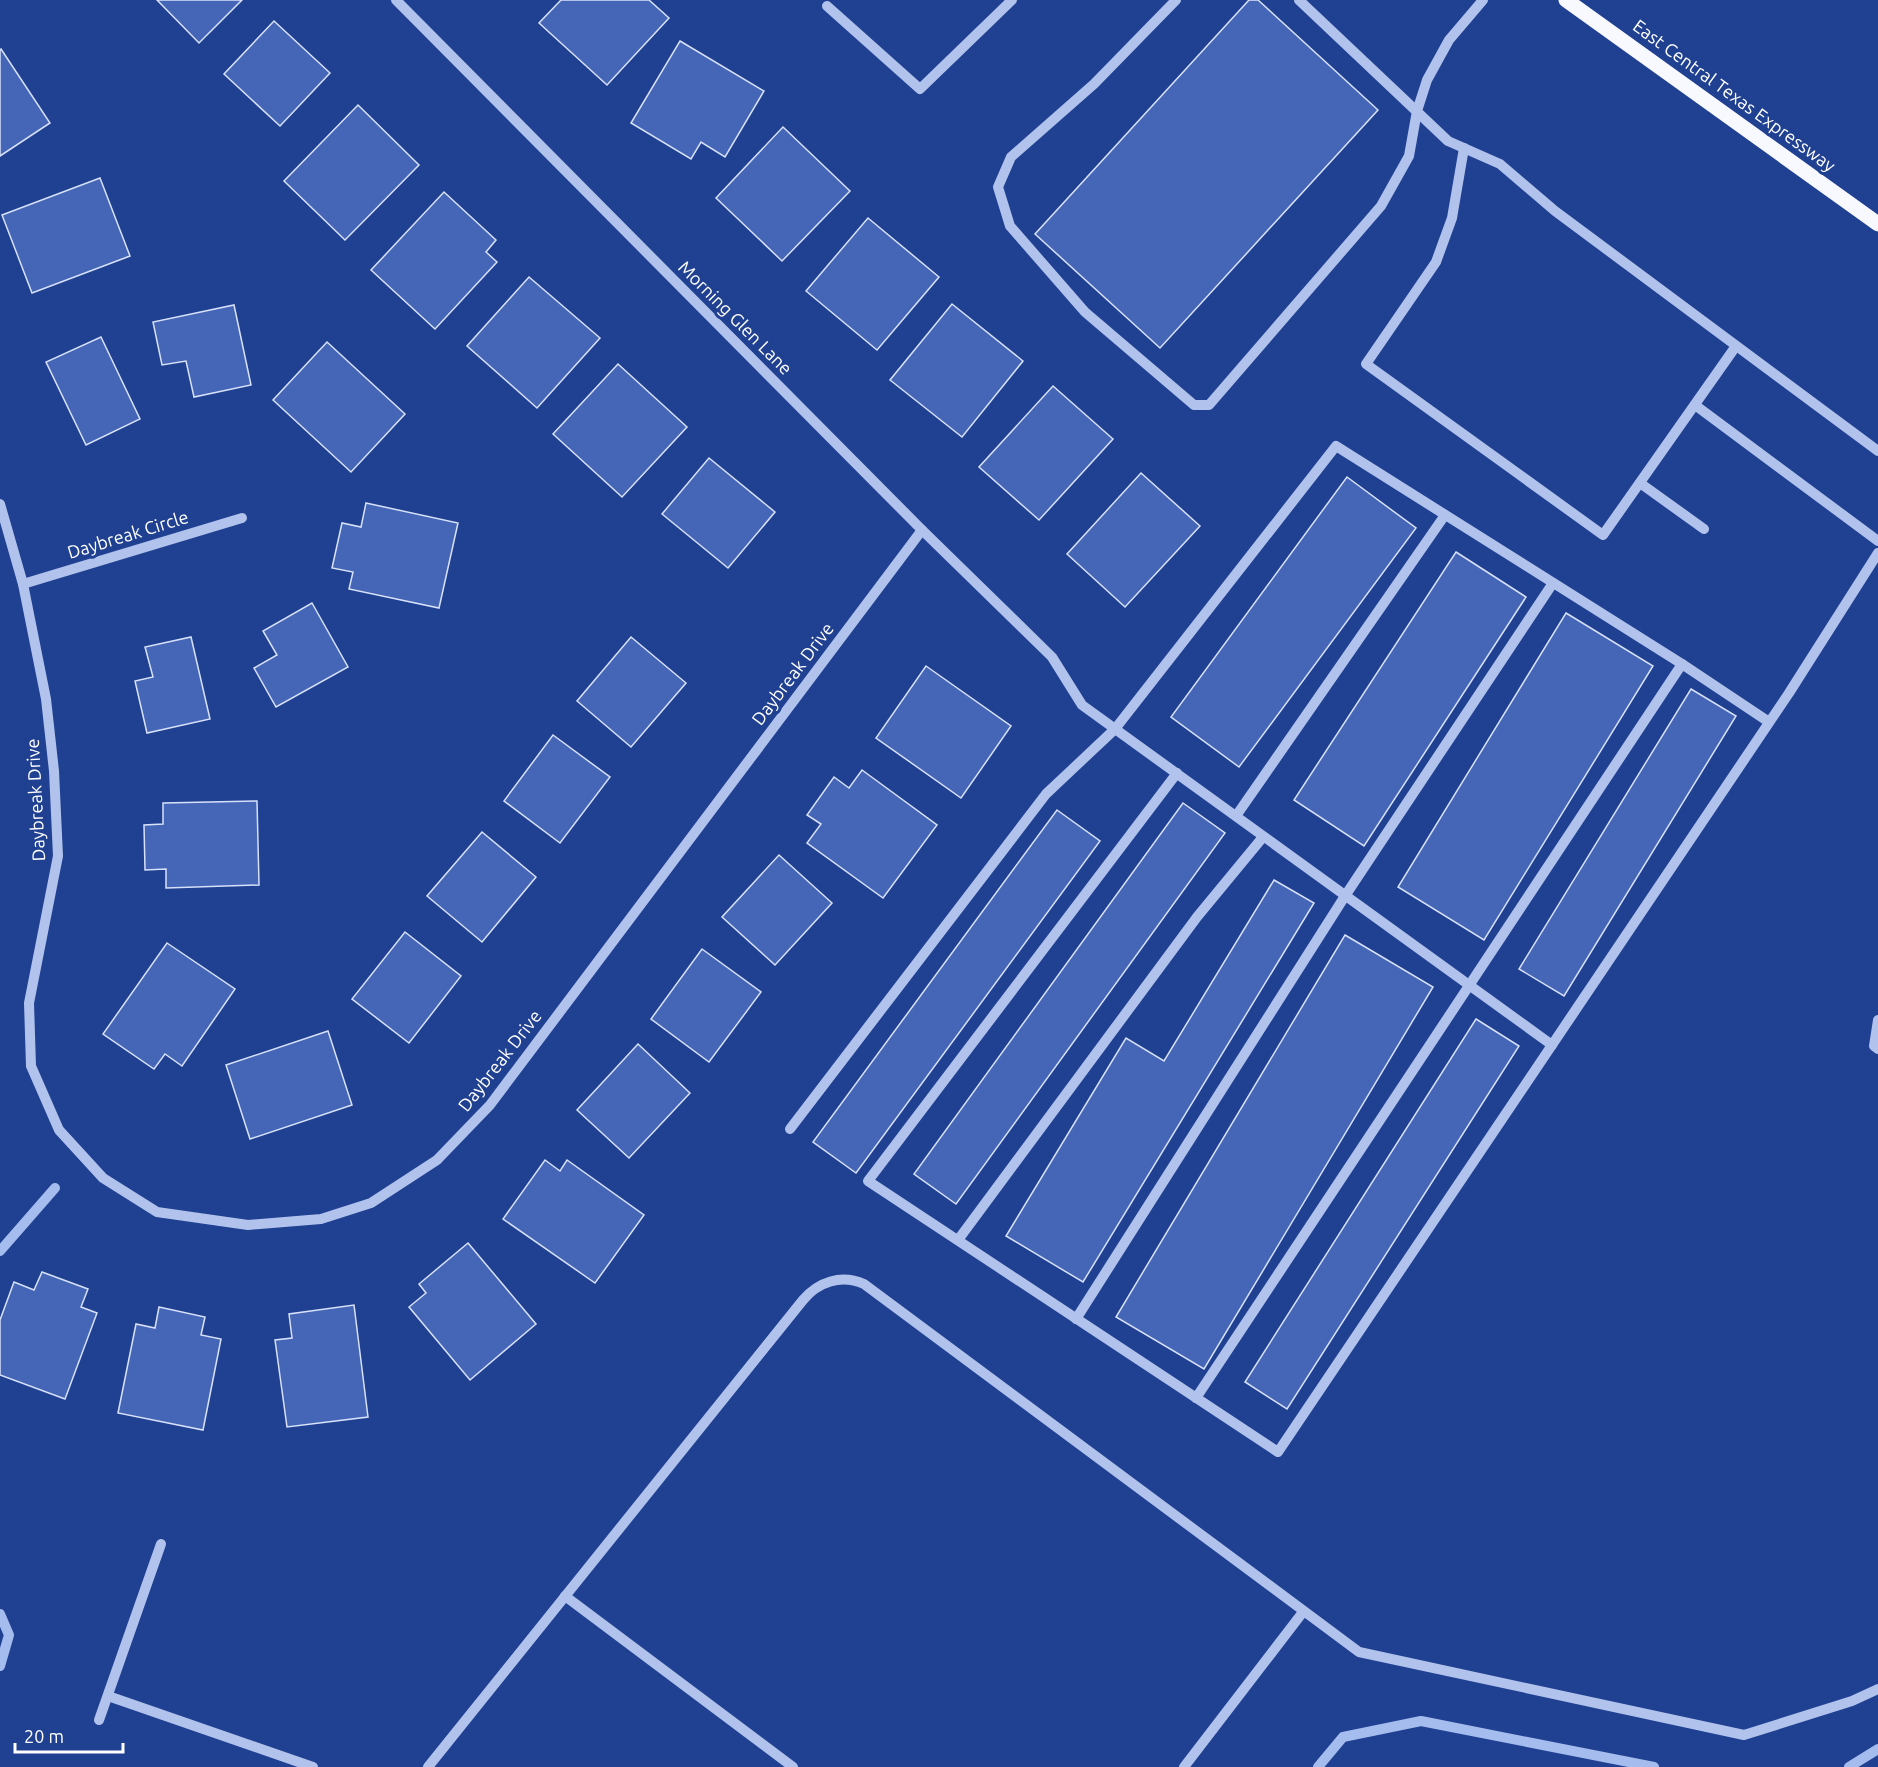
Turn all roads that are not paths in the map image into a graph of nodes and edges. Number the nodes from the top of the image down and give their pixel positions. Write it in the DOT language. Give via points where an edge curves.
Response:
graph roads {
  1 [pos="396,0"];
  2 [pos="1012,0"];
  3 [pos="1176,0"];
  4 [pos="1299,0"];
  5 [pos="1483,0"];
  6 [pos="1566,0"];
  7 [pos="827,2"];
  8 [pos="1417,111"];
  9 [pos="1464,148"];
  10 [pos="1878,224"];
  11 [pos="1736,346"];
  12 [pos="1695,405"];
  13 [pos="1878,451"];
  14 [pos="1640,483"];
  15 [pos="0,504"];
  16 [pos="1445,515"];
  17 [pos="242,518"];
  18 [pos="1704,529"];
  19 [pos="922,530"];
  20 [pos="1878,541"];
  21 [pos="1878,553"];
  22 [pos="1552,583"];
  23 [pos="23,584"];
  24 [pos="1682,664"];
  25 [pos="1769,722"];
  26 [pos="1115,729"];
  27 [pos="1177,773"];
  28 [pos="1236,816"];
  29 [pos="1263,837"];
  30 [pos="1345,896"];
  31 [pos="1469,987"];
  32 [pos="1878,1020"];
  33 [pos="1552,1045"];
  34 [pos="1878,1049"];
  35 [pos="790,1129"];
  36 [pos="958,1240"];
  37 [pos="1076,1319"];
  38 [pos="1196,1398"];
  39 [pos="161,1544"];
  40 [pos="565,1596"];
  41 [pos="1303,1612"];
  42 [pos="1878,1689"];
  43 [pos="108,1696"];
  44 [pos="99,1720"];
  45 [pos="313,1767"];
  46 [pos="428,1767"];
  47 [pos="793,1767"];
  48 [pos="1184,1767"];
  1 -- 19 [label="street, Morning Glen Lane"];
  2 -- 7 [label="street" via="920,89"];
  3 -- 8 [label="street" via="1094,84 1011,158 998,186 1011,226 1085,312 1194,405 1209,405 1381,206 1409,156"];
  4 -- 8 [label="street"];
  5 -- 8 [label="street" via="1449,40 1427,80"];
  6 -- 10 [label="main road, East Central Texas Expressway"];
  8 -- 9 [label="street" via="1448,141"];
  9 -- 11 [label="street" via="1500,164 1555,212"];
  9 -- 14 [label="street" via="1452,218 1436,261 1366,364 1603,535"];
  11 -- 12 [label="street"];
  11 -- 13 [label="street"];
  12 -- 14 [label="street"];
  12 -- 20 [label="street"];
  14 -- 18 [label="street"];
  15 -- 23 [label="street, Daybreak Drive"];
  16 -- 22 [label="street"];
  16 -- 26 [label="street" via="1336,446"];
  16 -- 28 [label="street"];
  17 -- 23 [label="street, Daybreak Circle"];
  19 -- 23 [label="street, Daybreak Drive" via="490,1105 445,1152 371,1203 321,1219 248,1225 157,1212 103,1178 58,1130 30,1066 29,1003 58,856 46,699"];
  19 -- 26 [label="street, Morning Glen Lane" via="1052,657 1082,705"];
  21 -- 25 [label="street"];
  22 -- 24 [label="street"];
  22 -- 30 [label="street"];
  24 -- 25 [label="street"];
  24 -- 31 [label="street"];
  25 -- 33 [label="street"];
  26 -- 27 [label="street, Morning Glen Lane"];
  26 -- 35 [label="street" via="1046,794"];
  27 -- 28 [label="street, Morning Glen Lane"];
  27 -- 36 [label="street" via="868,1181"];
  28 -- 29 [label="street, Morning Glen Lane"];
  29 -- 30 [label="street, Morning Glen Lane"];
  29 -- 36 [label="street" via="1197,917"];
  30 -- 31 [label="street, Morning Glen Lane"];
  30 -- 37 [label="street"];
  31 -- 33 [label="street, Morning Glen Lane"];
  31 -- 38 [label="street"];
  32 -- 34 [label="street" via="1874,1046"];
  33 -- 38 [label="street" via="1278,1452"];
  36 -- 37 [label="street"];
  37 -- 38 [label="street"];
  39 -- 43 [label="street"];
  40 -- 41 [label="street" via="815,1286 855,1280"];
  40 -- 46 [label="street"];
  40 -- 47 [label="street"];
  41 -- 42 [label="street" via="1359,1652 1744,1735"];
  41 -- 48 [label="street"];
  43 -- 44 [label="street"];
  43 -- 45 [label="street"];
}
